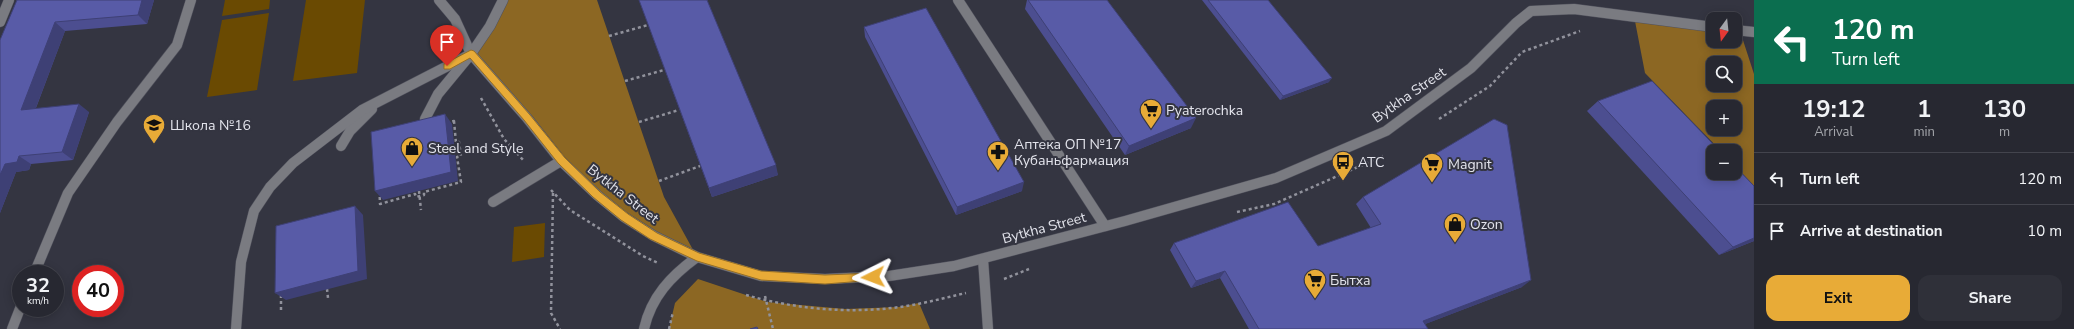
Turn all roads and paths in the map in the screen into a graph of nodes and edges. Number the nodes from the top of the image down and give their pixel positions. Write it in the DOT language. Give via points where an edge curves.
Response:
graph roads {
  1 [pos="9,0"];
  2 [pos="191,0"];
  3 [pos="439,0"];
  4 [pos="503,0"];
  5 [pos="958,0"];
  6 [pos="0,22"];
  7 [pos="648,25"];
  8 [pos="1706,26"];
  9 [pos="1582,31"];
  10 [pos="1742,31"];
  11 [pos="1754,32"];
  12 [pos="609,36"];
  13 [pos="471,54"];
  14 [pos="664,70"];
  15 [pos="625,81"];
  16 [pos="477,92"];
  17 [pos="381,101"];
  18 [pos="679,110"];
  19 [pos="425,119"];
  20 [pos="639,122"];
  21 [pos="1432,124"];
  22 [pos="341,146"];
  23 [pos="1388,153"];
  24 [pos="562,161"];
  25 [pos="700,166"];
  26 [pos="538,175"];
  27 [pos="659,181"];
  28 [pos="461,182"];
  29 [pos="420,191"];
  30 [pos="553,192"];
  31 [pos="493,202"];
  32 [pos="421,210"];
  33 [pos="1236,212"];
  34 [pos="1105,226"];
  35 [pos="697,257"];
  36 [pos="983,259"];
  37 [pos="38,265"];
  38 [pos="1034,267"];
  39 [pos="677,271"];
  40 [pos="761,276"];
  41 [pos="281,287"];
  42 [pos="985,287"];
  43 [pos="327,289"];
  44 [pos="739,292"];
  45 [pos="328,298"];
  46 [pos="766,302"];
  47 [pos="281,311"];
  48 [pos="17,317"];
  49 [pos="12,329"];
  50 [pos="236,329"];
  51 [pos="560,329"];
  52 [pos="644,329"];
  53 [pos="773,329"];
  54 [pos="988,329"];
  1 -- 6 [label="street"];
  2 -- 37 [label="street" via="177,44 117,122 68,193"];
  3 -- 13 [label="street, Bytkha Street" via="456,19"];
  4 -- 13 [label="street" via="490,26"];
  5 -- 34 [label="street"];
  7 -- 12 [label="path"];
  8 -- 34 [label="street, Bytkha Street" via="1574,9 1531,12 1516,23 1471,68 1386,131 1276,178"];
  9 -- 21 [label="path" via="1522,52 1490,86"];
  10 -- 11 [label="street"];
  13 -- 17 [label="street"];
  13 -- 19 [label="street" via="438,94"];
  13 -- 24 [label="street, Bytkha Street"];
  14 -- 15 [label="path"];
  16 -- 26 [label="path" via="504,139"];
  17 -- 22 [label="street" via="350,131"];
  17 -- 50 [label="street" via="356,115 293,163 270,186 254,211 241,262"];
  18 -- 20 [label="path"];
  23 -- 33 [label="path" via="1274,204"];
  24 -- 26 [label="street"];
  24 -- 35 [label="street, Bytkha Street" via="624,217 654,236"];
  25 -- 27 [label="path"];
  26 -- 30 [label="path"];
  26 -- 31 [label="street"];
  28 -- 28 [label="path" via="457,156 461,156 459,142 456,143 454,121 422,130 422,127 416,128 417,131 378,140 379,167 376,168 376,181 379,180 380,204 415,194 416,197 424,195 424,192"];
  29 -- 32 [label="path"];
  30 -- 39 [label="path" via="570,210 643,256"];
  30 -- 51 [label="path" via="551,313"];
  34 -- 36 [label="street, Bytkha Street"];
  35 -- 39 [label="street"];
  35 -- 40 [label="street, Bytkha Street"];
  36 -- 40 [label="street, Bytkha Street" via="889,276 825,279"];
  36 -- 42 [label="street"];
  38 -- 42 [label="path"];
  39 -- 52 [label="street" via="657,294"];
  40 -- 46 [label="path"];
  41 -- 47 [label="path"];
  42 -- 46 [label="path" via="899,307 845,309"];
  42 -- 54 [label="street"];
  43 -- 45 [label="path"];
  44 -- 46 [label="path"];
  46 -- 53 [label="path"];
  48 -- 49 [label="street"];
}
